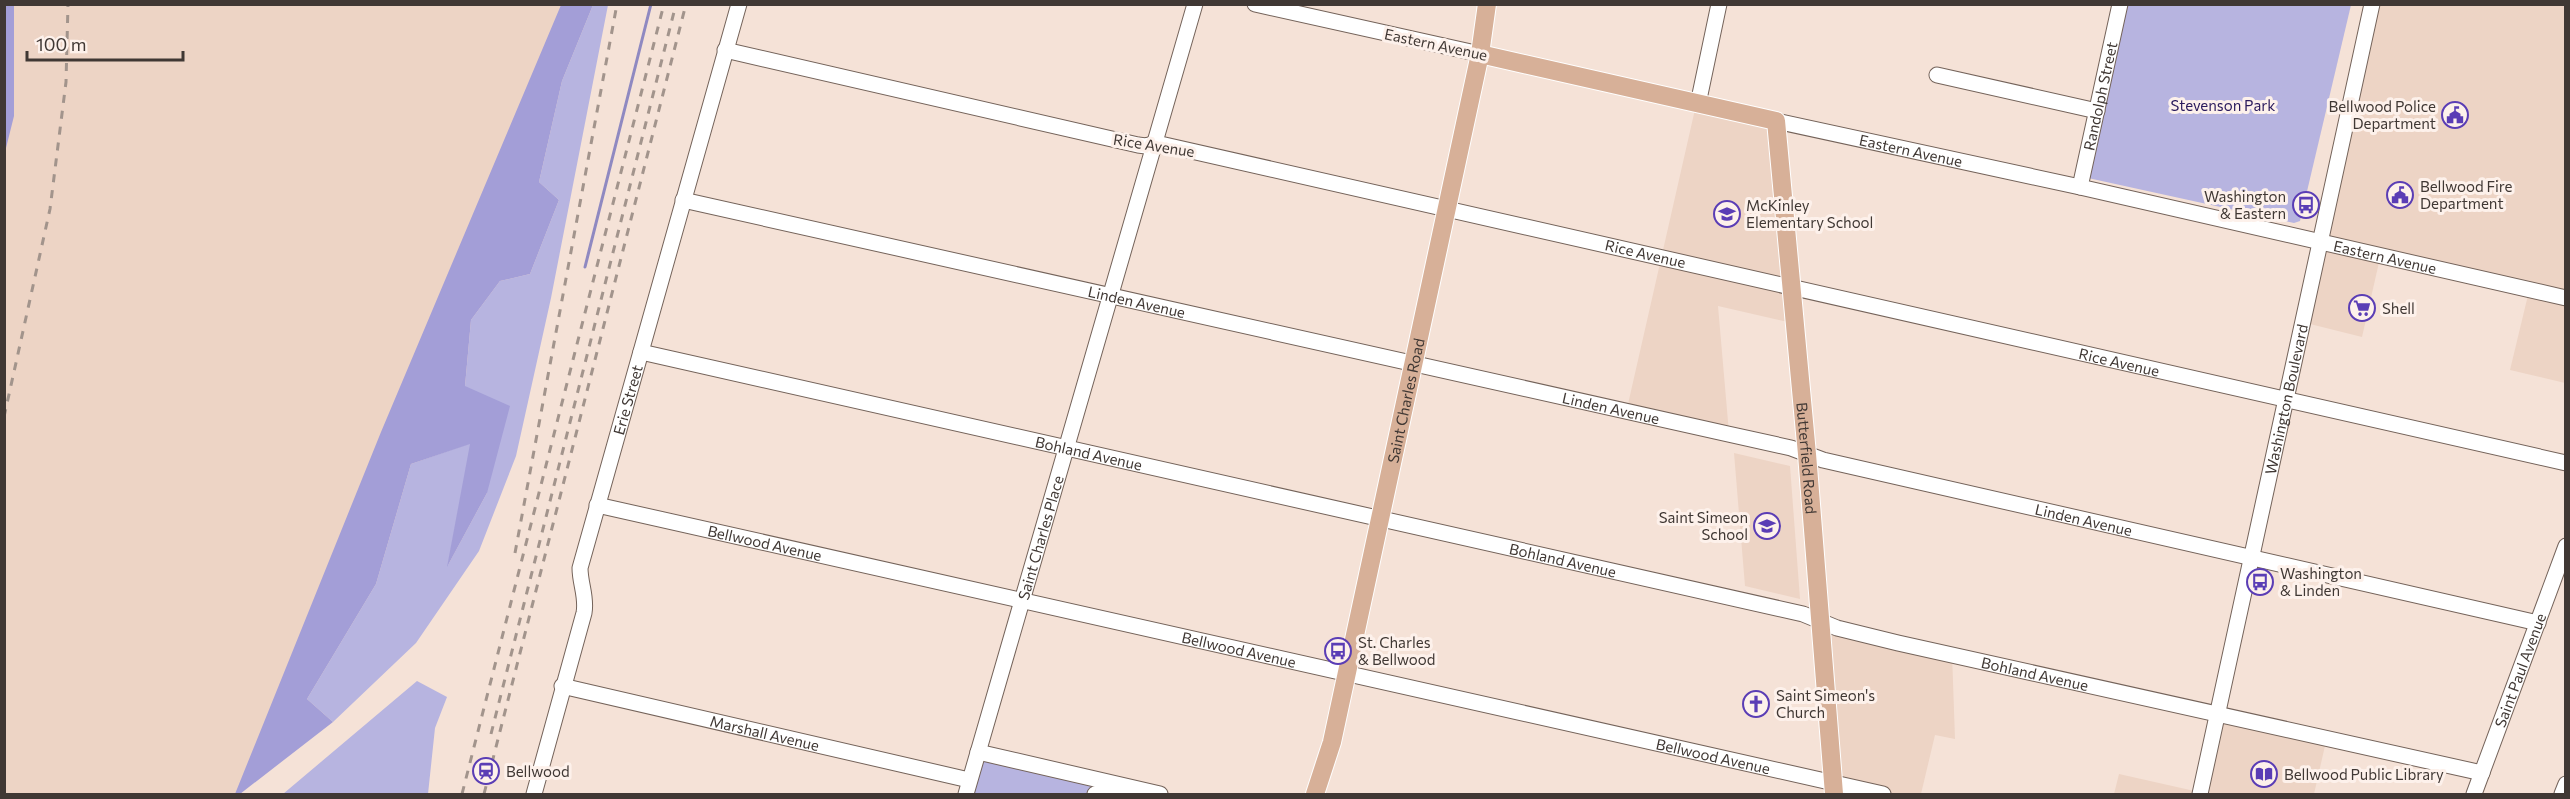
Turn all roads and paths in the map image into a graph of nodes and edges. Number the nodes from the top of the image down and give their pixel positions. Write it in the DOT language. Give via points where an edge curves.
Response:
graph roads {
  1 [pos="739,4"];
  2 [pos="1195,4"];
  3 [pos="1255,4"];
  4 [pos="1487,4"];
  5 [pos="1719,4"];
  6 [pos="2120,4"];
  7 [pos="2372,4"];
  8 [pos="725,50"];
  9 [pos="1480,54"];
  10 [pos="1937,75"];
  11 [pos="1698,104"];
  12 [pos="2097,111"];
  13 [pos="1776,121"];
  14 [pos="1156,143"];
  15 [pos="2080,187"];
  16 [pos="683,200"];
  17 [pos="1448,208"];
  18 [pos="2320,242"];
  19 [pos="1791,288"];
  20 [pos="1109,297"];
  21 [pos="2565,298"];
  22 [pos="641,352"];
  23 [pos="1414,363"];
  24 [pos="2286,400"];
  25 [pos="1065,448"];
  26 [pos="1807,454"];
  27 [pos="2565,463"];
  28 [pos="597,504"];
  29 [pos="1381,519"];
  30 [pos="2565,546"];
  31 [pos="2251,557"];
  32 [pos="1021,601"];
  33 [pos="1820,621"];
  34 [pos="2538,623"];
  35 [pos="1347,672"];
  36 [pos="562,686"];
  37 [pos="2218,715"];
  38 [pos="978,752"];
  39 [pos="2482,773"];
  40 [pos="2565,784"];
  41 [pos="1120,786"];
  42 [pos="968,787"];
  43 [pos="1833,789"];
  44 [pos="534,795"];
  45 [pos="1095,795"];
  46 [pos="1160,795"];
  47 [pos="1315,795"];
  48 [pos="1883,795"];
  49 [pos="2200,795"];
  50 [pos="2474,795"];
  51 [pos="2562,795"];
  1 -- 8 [label="street, Erie Street"];
  2 -- 14 [label="street, Saint Charles Place"];
  3 -- 9 [label="street, Eastern Avenue"];
  4 -- 9 [label="main road, Saint Charles Road"];
  5 -- 11 [label="street"];
  6 -- 12 [label="street, Randolph Street"];
  7 -- 18 [label="street, Washington Boulevard"];
  8 -- 14 [label="street, Rice Avenue" via="1138,145"];
  8 -- 16 [label="street, Erie Street"];
  9 -- 11 [label="main road, Eastern Avenue"];
  9 -- 17 [label="main road, Saint Charles Road"];
  10 -- 12 [label="street"];
  11 -- 13 [label="main road, Eastern Avenue"];
  12 -- 15 [label="street, Randolph Street"];
  13 -- 15 [label="street, Eastern Avenue"];
  13 -- 19 [label="main road, Butterfield Road"];
  14 -- 17 [label="street, Rice Avenue"];
  14 -- 20 [label="street, Saint Charles Place"];
  15 -- 18 [label="street, Eastern Avenue"];
  16 -- 20 [label="street, Linden Avenue"];
  16 -- 22 [label="street, Erie Street"];
  17 -- 19 [label="street, Rice Avenue"];
  17 -- 23 [label="main road, Saint Charles Road"];
  18 -- 21 [label="street, Eastern Avenue"];
  18 -- 24 [label="street, Washington Boulevard"];
  19 -- 24 [label="street, Rice Avenue"];
  19 -- 26 [label="main road, Butterfield Road"];
  20 -- 23 [label="street, Linden Avenue"];
  20 -- 25 [label="street, Saint Charles Place"];
  22 -- 25 [label="street, Bohland Avenue"];
  22 -- 28 [label="street, Erie Street"];
  23 -- 26 [label="street, Linden Avenue"];
  23 -- 29 [label="main road, Saint Charles Road"];
  24 -- 27 [label="street, Rice Avenue"];
  24 -- 31 [label="street, Washington Boulevard"];
  25 -- 29 [label="street, Bohland Avenue"];
  25 -- 32 [label="street, Saint Charles Place"];
  26 -- 31 [label="street, Linden Avenue"];
  26 -- 33 [label="main road, Butterfield Road"];
  28 -- 32 [label="street, Bellwood Avenue"];
  28 -- 36 [label="street, Erie Street" via="580,568 586,603"];
  29 -- 33 [label="street, Bohland Avenue"];
  29 -- 35 [label="main road, Saint Charles Road"];
  30 -- 34 [label="street, Saint Paul Avenue"];
  31 -- 34 [label="street, Linden Avenue"];
  31 -- 37 [label="street, Washington Boulevard"];
  32 -- 35 [label="street, Bellwood Avenue"];
  32 -- 38 [label="street, Saint Charles Place"];
  33 -- 37 [label="street, Bohland Avenue" via="1898,643"];
  33 -- 43 [label="main road, Butterfield Road"];
  34 -- 39 [label="street, Saint Paul Avenue"];
  35 -- 43 [label="street, Bellwood Avenue"];
  35 -- 47 [label="main road, Saint Charles Road" via="1332,742"];
  36 -- 42 [label="street, Marshall Avenue"];
  36 -- 44 [label="street, Erie Street"];
  37 -- 39 [label="street, Bohland Avenue"];
  37 -- 49 [label="street, Washington Boulevard"];
  38 -- 41 [label="street"];
  38 -- 42 [label="street, Saint Charles Place"];
  39 -- 50 [label="street, Saint Paul Avenue"];
  40 -- 51 [label="street"];
  41 -- 45 [label="street"];
  41 -- 46 [label="street"];
  43 -- 48 [label="street, Bellwood Avenue"];
}
